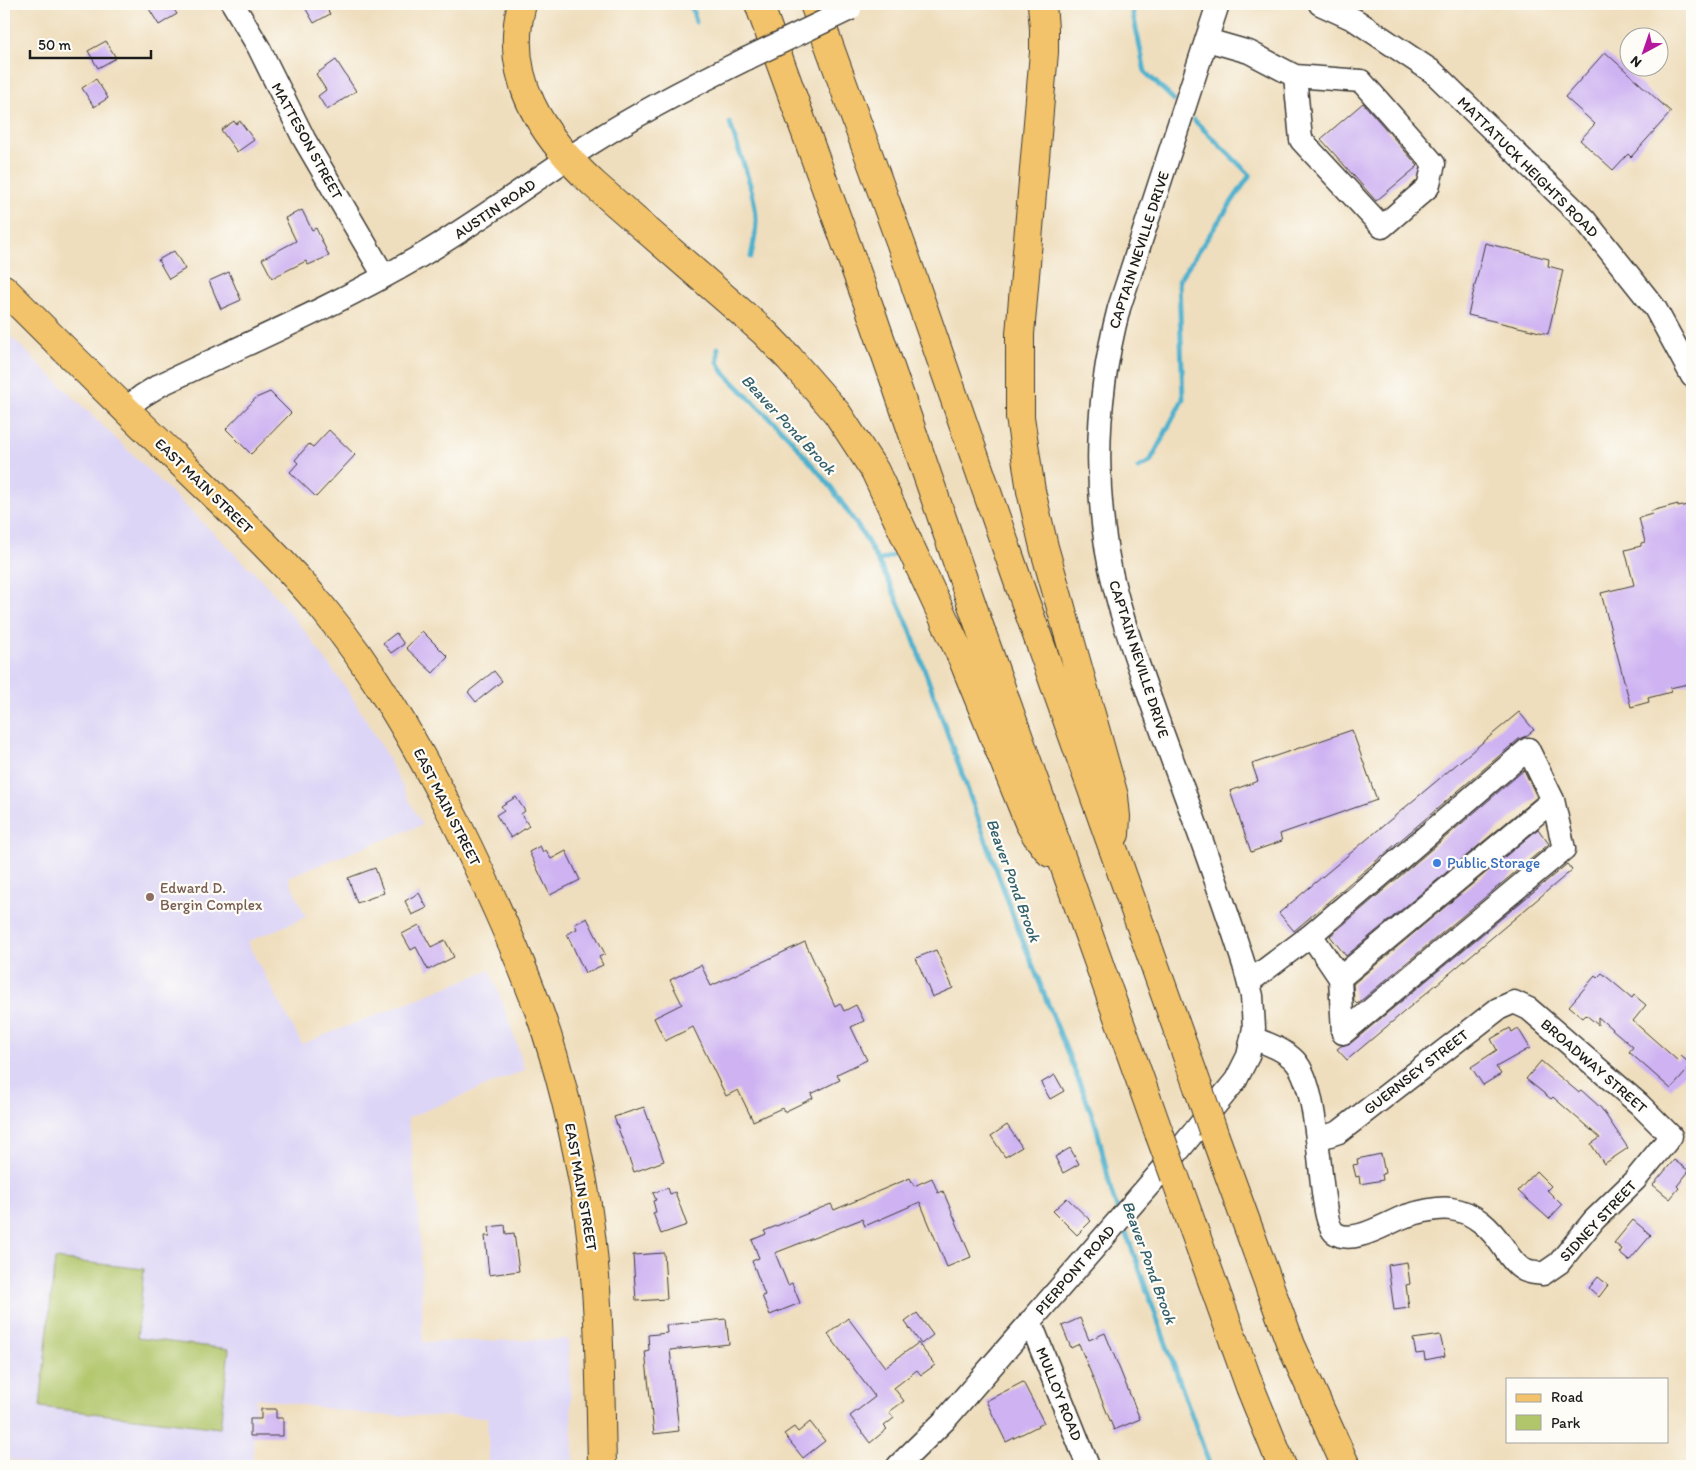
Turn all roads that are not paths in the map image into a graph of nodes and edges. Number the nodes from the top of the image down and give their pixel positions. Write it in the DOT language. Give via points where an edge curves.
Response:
graph roads {
  1 [pos="233,4"];
  2 [pos="522,4"];
  3 [pos="759,4"];
  4 [pos="814,4"];
  5 [pos="1042,4"];
  6 [pos="1218,4"];
  7 [pos="1320,4"];
  8 [pos="856,6"];
  9 [pos="1207,40"];
  10 [pos="1295,76"];
  11 [pos="568,159"];
  12 [pos="384,276"];
  13 [pos="4,289"];
  14 [pos="1692,376"];
  15 [pos="125,409"];
  16 [pos="1553,800"];
  17 [pos="1113,848"];
  18 [pos="1066,869"];
  19 [pos="1311,935"];
  20 [pos="1340,978"];
  21 [pos="1249,982"];
  22 [pos="1514,1002"];
  23 [pos="1253,1038"];
  24 [pos="1671,1136"];
  25 [pos="1318,1139"];
  26 [pos="1030,1321"];
  27 [pos="602,1466"];
  28 [pos="898,1466"];
  29 [pos="1088,1466"];
  30 [pos="1282,1466"];
  31 [pos="1346,1466"];
  1 -- 12 [label="street, MATTESON STREET" via="259,48 304,139"];
  2 -- 11 [label="main road" via="516,49 521,78 545,129"];
  3 -- 18 [label="main road" via="871,312"];
  4 -- 17 [label="main road"];
  5 -- 17 [label="main road" via="1044,52 1020,334 1020,417 1031,491 1046,556 1114,796"];
  6 -- 9 [label="street, CAPTAIN NEVILLE DRIVE"];
  7 -- 14 [label="street, MATTATUCK HEIGHTS ROAD" via="1355,20 1433,72 1585,220 1655,308"];
  8 -- 11 [label="street, AUSTIN ROAD, bridge" via="673,96"];
  9 -- 10 [label="street" via="1249,52"];
  9 -- 21 [label="street, CAPTAIN NEVILLE DRIVE" via="1110,339 1101,398 1099,485 1109,562 1127,631 1227,911"];
  10 -- 10 [label="street" via="1302,140 1382,227 1428,186 1434,164 1361,81"];
  11 -- 12 [label="street, AUSTIN ROAD" via="448,240"];
  11 -- 18 [label="main road" via="765,333 816,388 854,436 882,484 937,602 1029,823 1044,846"];
  12 -- 15 [label="street, AUSTIN ROAD" via="160,385"];
  13 -- 15 [label="main road, EAST MAIN STREET"];
  15 -- 27 [label="main road, EAST MAIN STREET" via="252,532 340,630 376,680 416,747 490,892 542,1020 578,1159 596,1285"];
  16 -- 19 [label="street" via="1528,749"];
  16 -- 20 [label="street"];
  16 -- 20 [label="street" via="1564,849 1343,1033"];
  17 -- 31 [label="main road, bridge" via="1291,1345"];
  18 -- 30 [label="main road, bridge" via="1250,1387"];
  19 -- 20 [label="street"];
  19 -- 21 [label="street"];
  21 -- 23 [label="street, CAPTAIN NEVILLE DRIVE"];
  22 -- 24 [label="street, BROADWAY STREET" via="1529,1009 1639,1104"];
  22 -- 25 [label="street, GUERNSEY STREET" via="1498,1009 1339,1132"];
  23 -- 25 [label="street" via="1286,1053 1297,1063 1310,1092"];
  23 -- 26 [label="street, PIERPONT ROAD" via="1236,1080"];
  24 -- 25 [label="street, SIDNEY STREET" via="1635,1180 1594,1220 1559,1264 1543,1274 1525,1270 1511,1258 1486,1225 1468,1214 1450,1209 1434,1209 1406,1216 1357,1236 1344,1237 1335,1233 1330,1228 1325,1206"];
  26 -- 28 [label="street, PIERPONT ROAD" via="939,1426"];
  26 -- 29 [label="street, MULLOY ROAD"];
}
